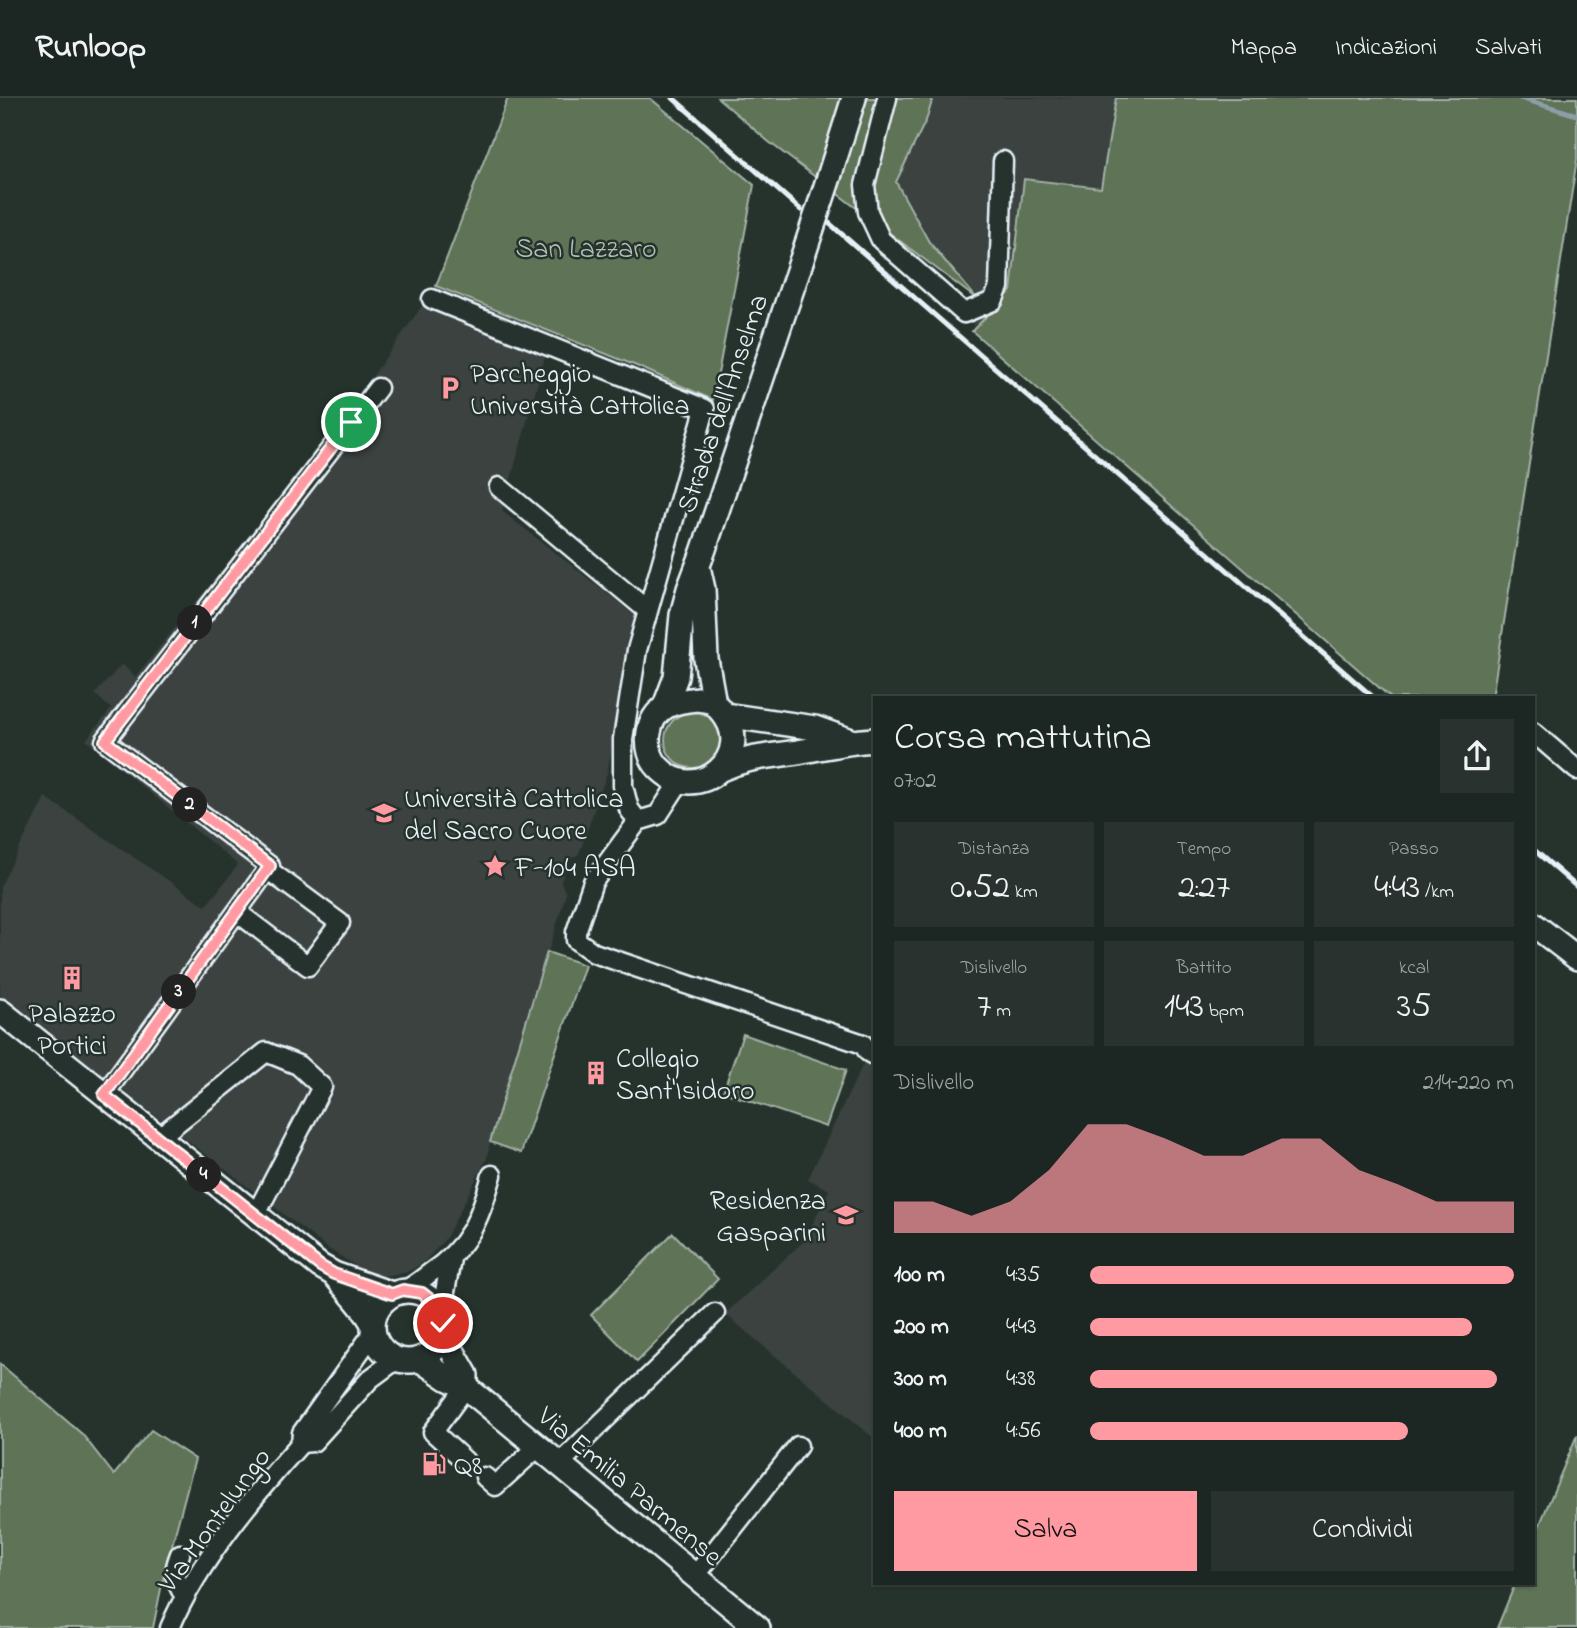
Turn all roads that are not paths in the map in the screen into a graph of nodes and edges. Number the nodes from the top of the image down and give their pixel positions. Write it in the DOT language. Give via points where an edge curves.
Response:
graph roads {
  1 [pos="854,98"];
  2 [pos="887,98"];
  3 [pos="1003,161"];
  4 [pos="432,299"];
  5 [pos="378,388"];
  6 [pos="499,487"];
  7 [pos="698,566"];
  8 [pos="647,610"];
  9 [pos="665,706"];
  10 [pos="719,709"];
  11 [pos="1535,734"];
  12 [pos="873,740"];
  13 [pos="851,741"];
  14 [pos="722,769"];
  15 [pos="1577,770"];
  16 [pos="680,781"];
  17 [pos="638,821"];
  18 [pos="269,868"];
  19 [pos="237,912"];
  20 [pos="1535,926"];
  21 [pos="1577,958"];
  22 [pos="0,1012"];
  23 [pos="873,1055"];
  24 [pos="104,1095"];
  25 [pos="158,1138"];
  26 [pos="492,1175"];
  27 [pos="255,1216"];
  28 [pos="451,1259"];
  29 [pos="334,1274"];
  30 [pos="397,1292"];
  31 [pos="715,1313"];
  32 [pos="442,1323"];
  33 [pos="373,1328"];
  34 [pos="408,1359"];
  35 [pos="466,1387"];
  36 [pos="301,1443"];
  37 [pos="798,1446"];
  38 [pos="538,1447"];
  39 [pos="465,1461"];
  40 [pos="559,1464"];
  41 [pos="485,1477"];
  42 [pos="180,1554"];
  43 [pos="695,1576"];
  44 [pos="185,1597"];
  45 [pos="170,1628"];
  46 [pos="758,1628"];
  1 -- 7 [label="main road, Strada dell'Anselma, bridge"];
  2 -- 3 [label="street" via="865,186 869,212 881,240 964,313 993,301 999,287"];
  4 -- 8 [label="street" via="705,410"];
  5 -- 18 [label="street" via="105,741"];
  6 -- 8 [label="street"];
  7 -- 9 [label="main road, Strada dell'Anselma" via="688,589 676,677"];
  7 -- 10 [label="main road, Strada dell'Anselma" via="706,659"];
  8 -- 17 [label="street" via="623,739 625,799"];
  9 -- 10 [label="main road" via="698,699"];
  9 -- 16 [label="main road" via="651,724 649,750 656,765"];
  10 -- 13 [label="main road" via="815,728"];
  10 -- 14 [label="main road" via="733,740"];
  11 -- 15 [label="street"];
  12 -- 13 [label="main road"];
  13 -- 14 [label="main road" via="742,759"];
  14 -- 16 [label="main road" via="702,780"];
  16 -- 17 [label="street" via="658,815"];
  17 -- 23 [label="street" via="593,882 576,940 587,950 679,984 863,1044"];
  18 -- 19 [label="street"];
  18 -- 19 [label="street" via="341,923 308,965"];
  19 -- 24 [label="street"];
  20 -- 21 [label="main road"];
  22 -- 24 [label="main road, Via Emilia Parmense"];
  24 -- 25 [label="main road, Via Emilia Parmense"];
  25 -- 27 [label="main road, Via Emilia Parmense"];
  25 -- 27 [label="street" via="266,1052 298,1065 322,1087"];
  26 -- 28 [label="street" via="483,1209"];
  27 -- 29 [label="main road, Via Emilia Parmense"];
  28 -- 30 [label="street" via="411,1288"];
  28 -- 32 [label="street"];
  29 -- 30 [label="main road, Via Emilia Parmense"];
  29 -- 33 [label="main road, Via Emilia Parmense" via="362,1306"];
  30 -- 32 [label="main road, Via Emilia Parmense" via="422,1293 437,1305"];
  30 -- 33 [label="main road" via="379,1305"];
  31 -- 40 [label="street"];
  32 -- 34 [label="main road" via="434,1349"];
  32 -- 35 [label="main road, Via Emilia Parmense" via="466,1375"];
  33 -- 34 [label="main road, Via Emilia Parmense" via="382,1350"];
  33 -- 36 [label="street, Via Montelungo" via="302,1433"];
  34 -- 35 [label="main road, Via Emilia Parmense"];
  34 -- 36 [label="street, Via Montelungo" via="360,1389 313,1442"];
  35 -- 38 [label="main road, Via Emilia Parmense"];
  35 -- 39 [label="street" via="433,1432"];
  36 -- 44 [label="street, Via Montelungo" via="225,1537"];
  37 -- 43 [label="street"];
  38 -- 40 [label="main road, Via Emilia Parmense"];
  38 -- 41 [label="street" via="495,1486"];
  40 -- 43 [label="main road, Via Emilia Parmense"];
  42 -- 44 [label="street" via="175,1580"];
  43 -- 46 [label="main road, Via Emilia Parmense"];
  44 -- 45 [label="street, Via Montelungo"];
}
